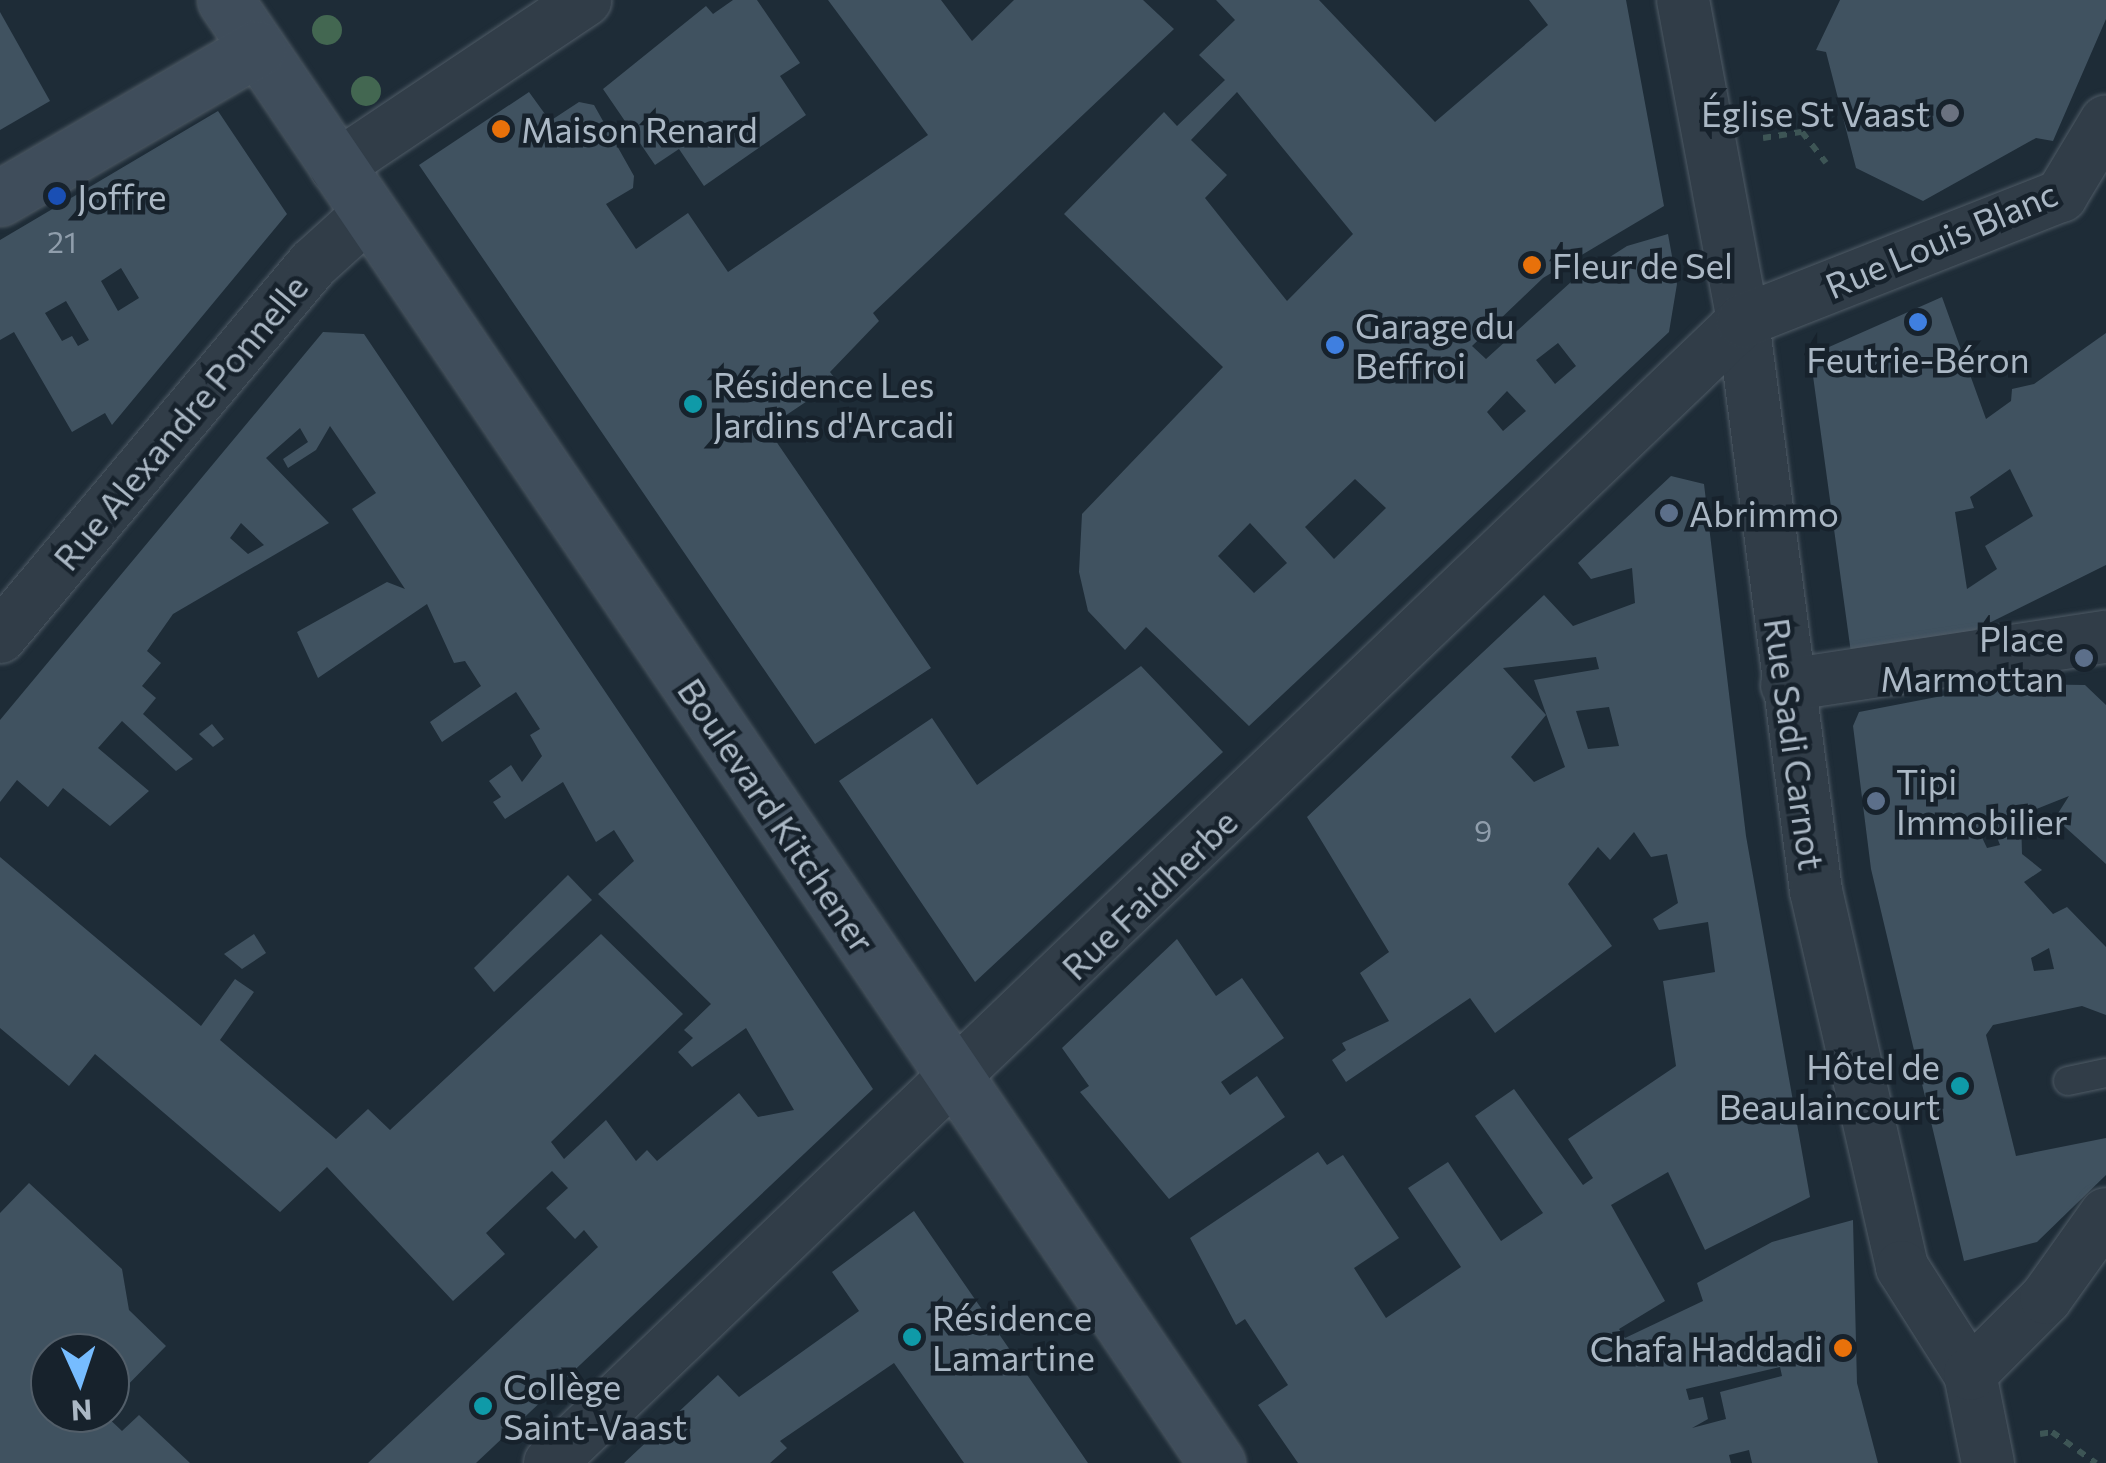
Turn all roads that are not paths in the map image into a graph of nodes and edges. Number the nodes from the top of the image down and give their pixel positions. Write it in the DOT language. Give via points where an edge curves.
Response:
graph roads {
  1 [pos="225,0"];
  2 [pos="585,0"];
  3 [pos="1683,0"];
  4 [pos="258,48"];
  5 [pos="2106,121"];
  6 [pos="336,167"];
  7 [pos="0,198"];
  8 [pos="367,215"];
  9 [pos="1743,320"];
  10 [pos="0,636"];
  11 [pos="2106,637"];
  12 [pos="1787,685"];
  13 [pos="2106,1072"];
  14 [pos="962,1075"];
  15 [pos="2068,1081"];
  16 [pos="2106,1214"];
  17 [pos="1970,1374"];
  18 [pos="550,1463"];
  19 [pos="1217,1463"];
  20 [pos="1988,1463"];
  1 -- 4 [label="main road, Boulevard Kitchener"];
  2 -- 6 [label="street"];
  3 -- 9 [label="street, Rue Sadi Carnot"];
  4 -- 6 [label="main road, Boulevard Kitchener"];
  4 -- 7 [label="main road"];
  5 -- 9 [label="street, Rue Louis Blanc" via="2061,196"];
  6 -- 8 [label="main road, Boulevard Kitchener"];
  8 -- 10 [label="street, Rue Alexandre Ponnelle" via="312,264"];
  8 -- 14 [label="main road, Boulevard Kitchener"];
  9 -- 12 [label="street, Rue Sadi Carnot"];
  9 -- 14 [label="street, Rue Faidherbe"];
  11 -- 12 [label="street"];
  12 -- 17 [label="street, Rue Sadi Carnot" via="1816,891 1867,1138 1902,1267"];
  13 -- 15 [label="lane"];
  14 -- 18 [label="street, Rue Faidherbe"];
  14 -- 19 [label="main road, Boulevard Kitchener"];
  16 -- 17 [label="street" via="2046,1298"];
  17 -- 20 [label="street, Rue Sadi Carnot"];
}
